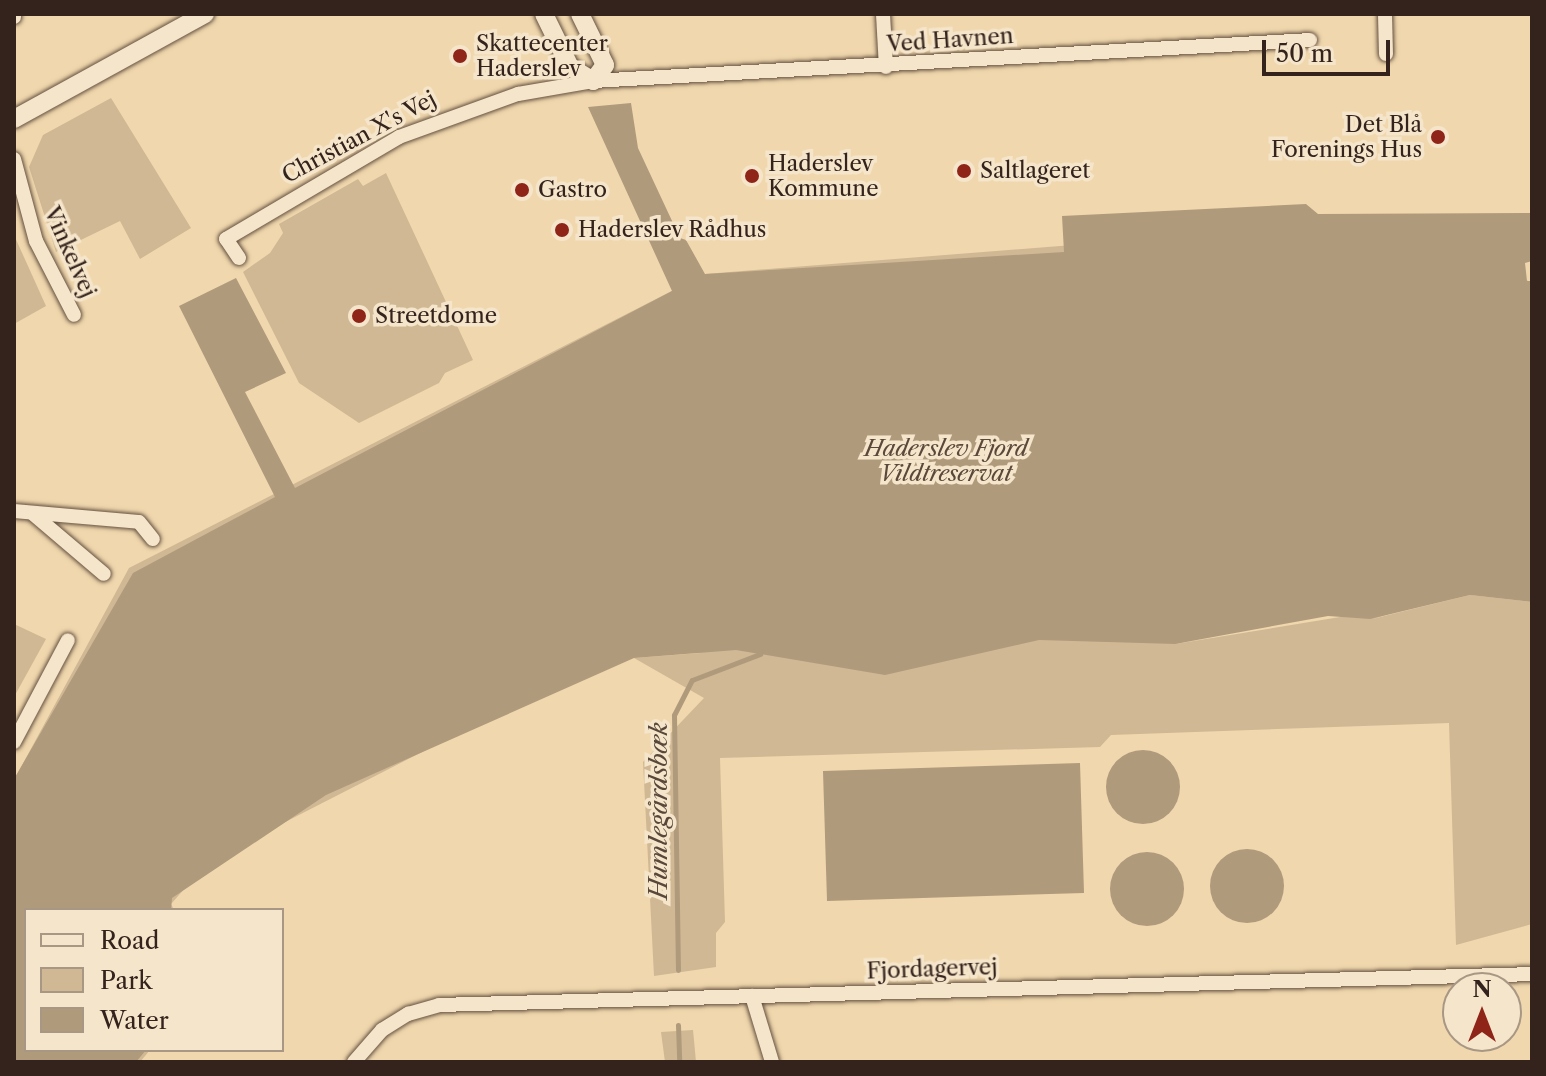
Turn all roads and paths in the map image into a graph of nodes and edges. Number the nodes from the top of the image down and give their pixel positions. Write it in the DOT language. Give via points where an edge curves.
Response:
graph roads {
  1 [pos="205,14"];
  2 [pos="544,14"];
  3 [pos="580,14"];
  4 [pos="883,14"];
  5 [pos="1385,14"];
  6 [pos="1310,40"];
  7 [pos="1386,54"];
  8 [pos="886,67"];
  9 [pos="593,81"];
  10 [pos="14,119"];
  11 [pos="14,159"];
  12 [pos="239,258"];
  13 [pos="74,315"];
  14 [pos="14,511"];
  15 [pos="32,513"];
  16 [pos="153,539"];
  17 [pos="104,574"];
  18 [pos="68,640"];
  19 [pos="14,742"];
  20 [pos="1532,974"];
  21 [pos="752,996"];
  22 [pos="354,1062"];
  23 [pos="772,1062"];
  1 -- 10 [label="street"];
  2 -- 9 [label="street" via="570,67"];
  3 -- 9 [label="street" via="605,65"];
  4 -- 8 [label="street"];
  5 -- 7 [label="street"];
  6 -- 8 [label="street, Ved Havnen"];
  8 -- 9 [label="street, Ved Havnen"];
  9 -- 12 [label="street, Christian X's Vej" via="518,94 399,137 226,239"];
  11 -- 13 [label="street, Vinkelvej" via="36,241"];
  14 -- 15 [label="street"];
  15 -- 16 [label="street" via="139,522"];
  15 -- 17 [label="street"];
  18 -- 19 [label="street"];
  20 -- 21 [label="street, Fjordagervej"];
  21 -- 22 [label="street, Fjordagervej" via="439,1005 408,1014 382,1030"];
  21 -- 23 [label="street"];
}
